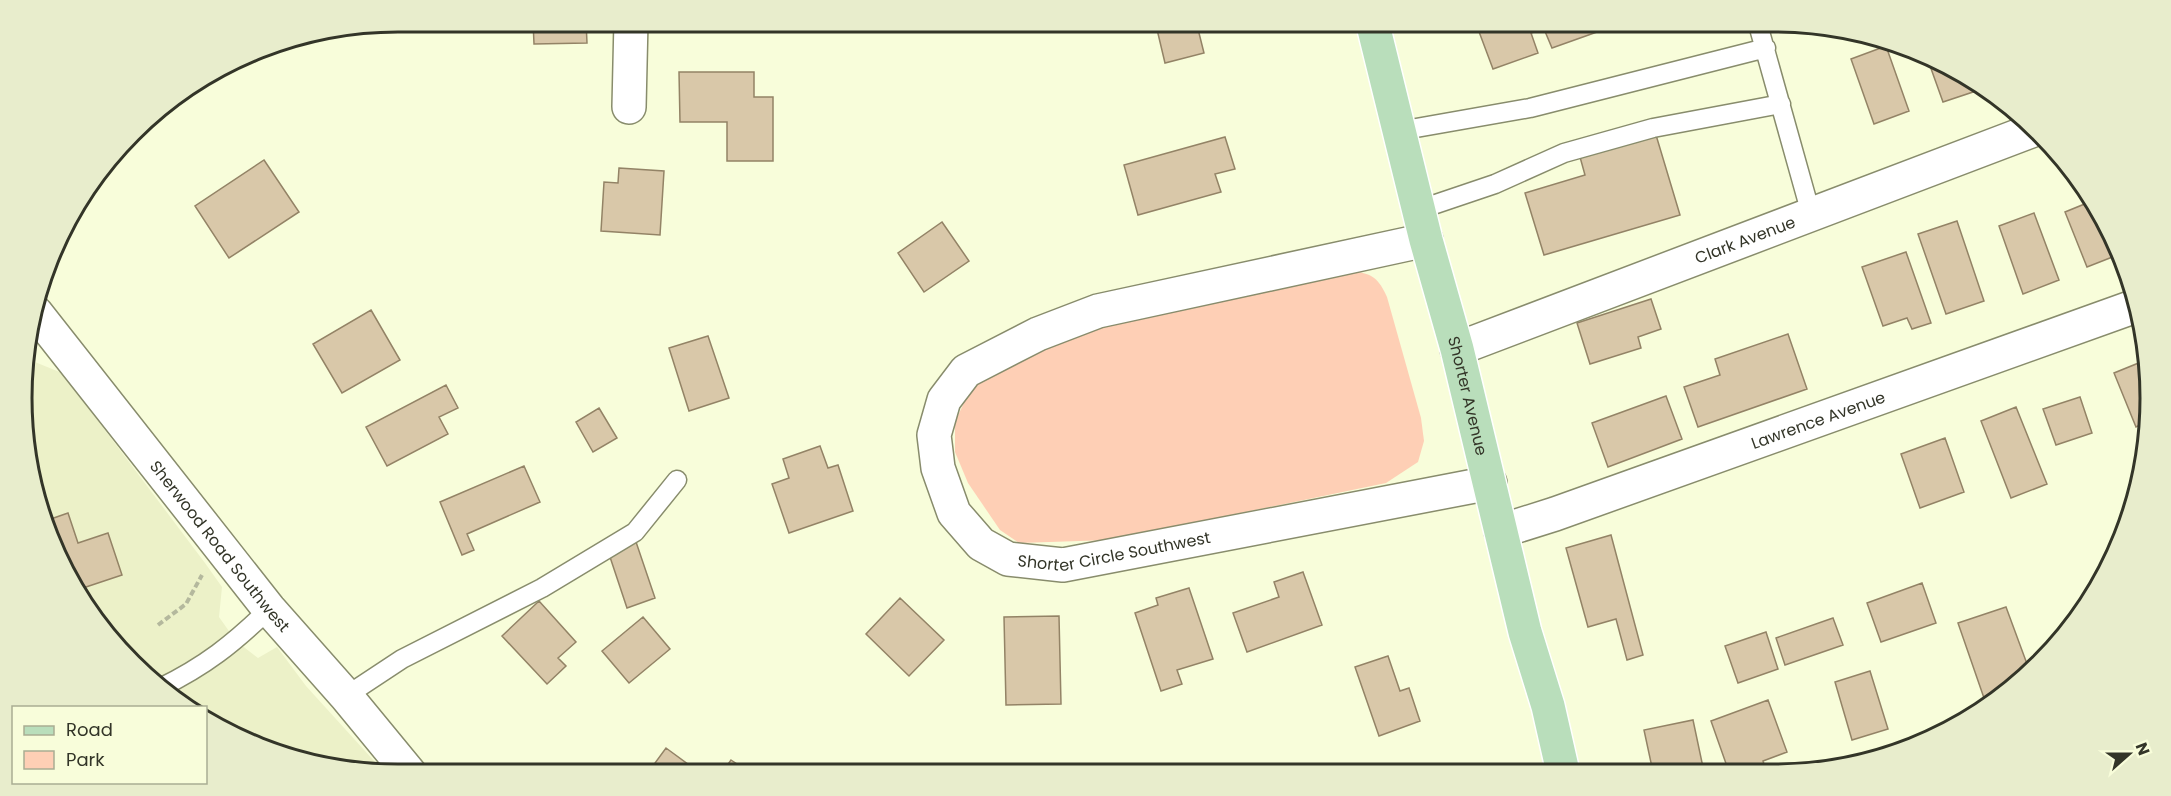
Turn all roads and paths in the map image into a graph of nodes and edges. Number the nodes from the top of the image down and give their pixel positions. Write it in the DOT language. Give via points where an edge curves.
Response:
graph roads {
  1 [pos="630,32"];
  2 [pos="1375,32"];
  3 [pos="1761,32"];
  4 [pos="1766,48"];
  5 [pos="1781,104"];
  6 [pos="628,107"];
  7 [pos="1399,131"];
  8 [pos="2027,134"];
  9 [pos="1811,214"];
  10 [pos="1422,225"];
  11 [pos="2128,309"];
  12 [pos="40,322"];
  13 [pos="1457,349"];
  14 [pos="677,480"];
  15 [pos="1490,483"];
  16 [pos="1502,531"];
  17 [pos="221,548"];
  18 [pos="269,609"];
  19 [pos="158,625"];
  20 [pos="168,684"];
  21 [pos="346,696"];
  22 [pos="401,764"];
  23 [pos="1561,764"];
  1 -- 6 [label="street"];
  2 -- 7 [label="main road, Shorter Avenue"];
  3 -- 4 [label="lane"];
  4 -- 5 [label="lane"];
  4 -- 7 [label="lane" via="1530,108"];
  5 -- 9 [label="lane"];
  5 -- 10 [label="lane" via="1653,128 1564,153 1495,184"];
  7 -- 10 [label="main road, Shorter Avenue"];
  8 -- 9 [label="street, Clark Avenue"];
  9 -- 13 [label="street, Clark Avenue"];
  10 -- 13 [label="main road, Shorter Avenue"];
  10 -- 15 [label="street, Shorter Circle Southwest" via="1098,311 995,354 966,371 944,400 934,435 938,468 954,513 981,544 1008,559 1063,565"];
  11 -- 16 [label="street, Lawrence Avenue"];
  12 -- 17 [label="street, Sherwood Road Southwest"];
  13 -- 15 [label="main road, Shorter Avenue"];
  14 -- 21 [label="lane" via="635,532 542,588 402,659"];
  15 -- 16 [label="main road, Shorter Avenue"];
  16 -- 23 [label="main road, Shorter Avenue"];
  17 -- 18 [label="street, Sherwood Road Southwest"];
  17 -- 19 [label="path" via="186,604"];
  18 -- 20 [label="lane" via="236,641 198,669"];
  18 -- 21 [label="street, Sherwood Road Southwest"];
  21 -- 22 [label="street, Sherwood Road Southwest"];
}
